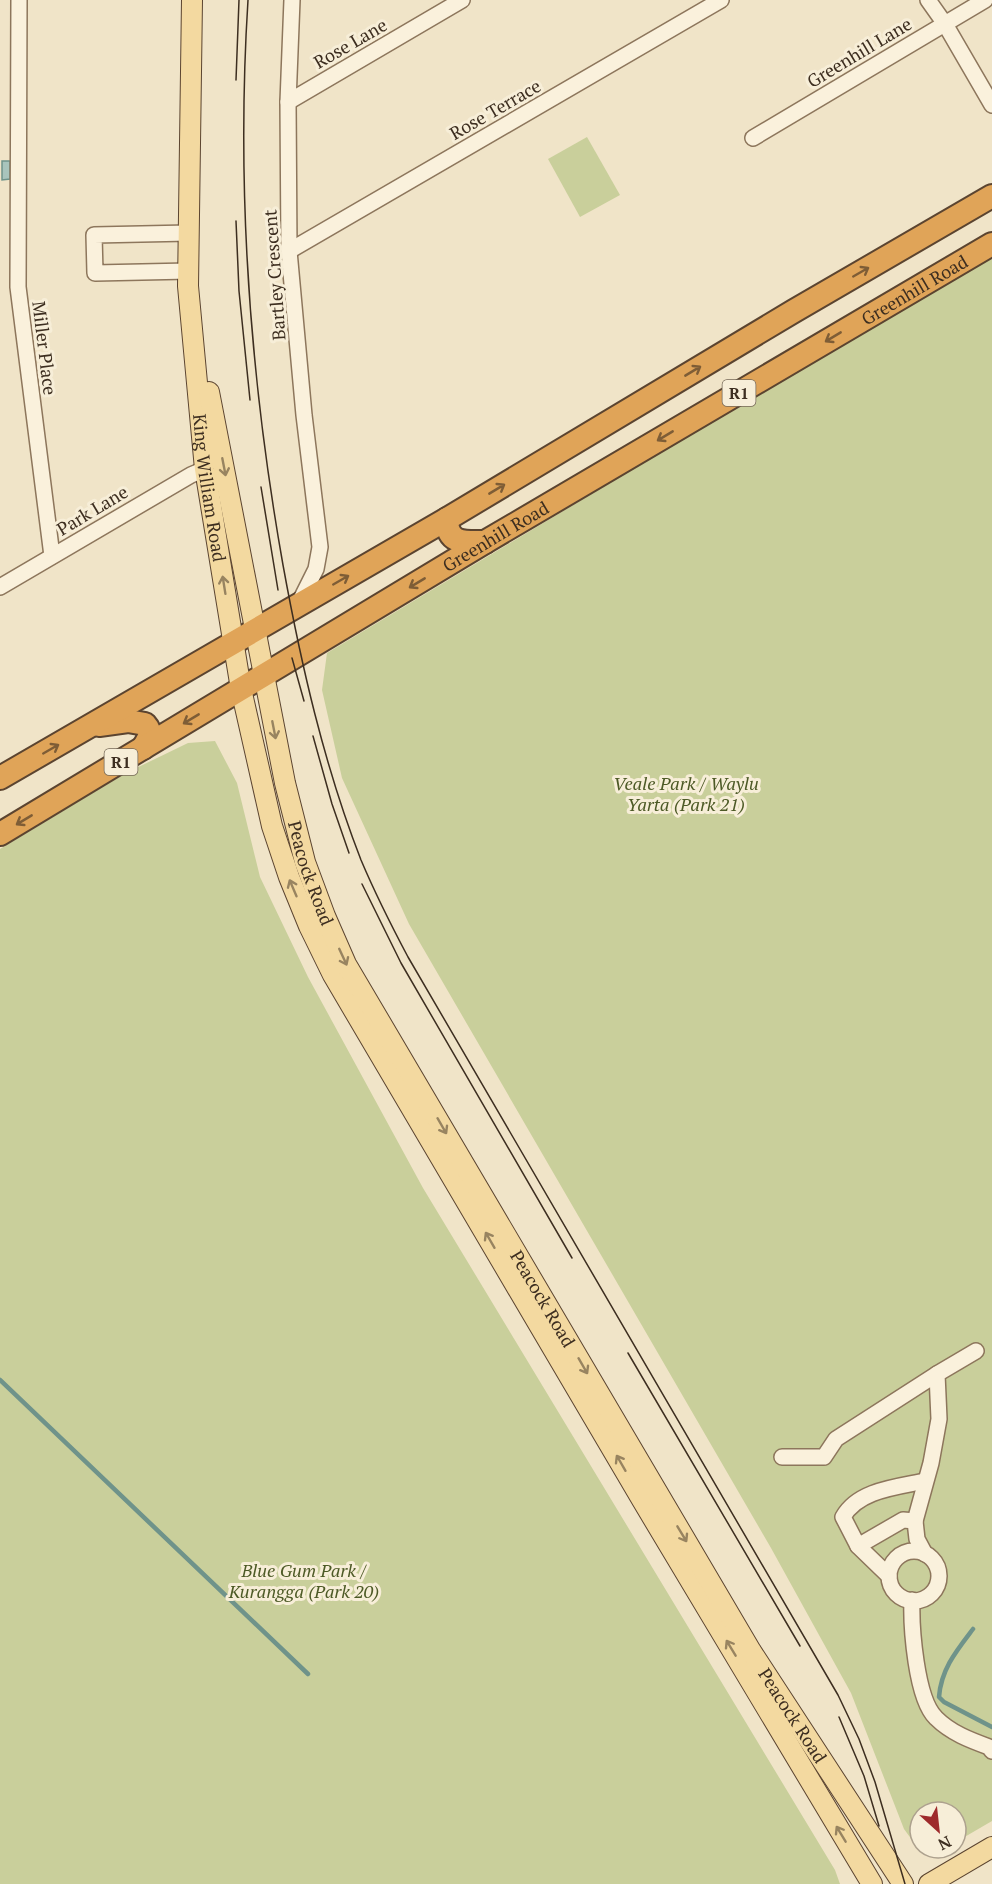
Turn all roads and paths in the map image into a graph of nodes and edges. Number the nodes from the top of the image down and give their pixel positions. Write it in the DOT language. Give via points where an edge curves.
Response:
graph roads {
  1 [pos="19,0"];
  2 [pos="192,0"];
  3 [pos="292,0"];
  4 [pos="462,0"];
  5 [pos="721,0"];
  6 [pos="928,0"];
  7 [pos="985,0"];
  8 [pos="945,24"];
  9 [pos="288,102"];
  10 [pos="992,105"];
  11 [pos="753,138"];
  12 [pos="992,196"];
  13 [pos="189,233"];
  14 [pos="992,244"];
  15 [pos="289,251"];
  16 [pos="188,279"];
  17 [pos="205,469"];
  18 [pos="447,519"];
  19 [pos="485,542"];
  20 [pos="52,556"];
  21 [pos="0,587"];
  22 [pos="298,605"];
  23 [pos="254,630"];
  24 [pos="233,643"];
  25 [pos="264,676"];
  26 [pos="241,689"];
  27 [pos="91,725"];
  28 [pos="143,748"];
  29 [pos="0,778"];
  30 [pos="0,834"];
  31 [pos="976,1351"];
  32 [pos="938,1374"];
  33 [pos="782,1458"];
  34 [pos="925,1481"];
  35 [pos="650,1496"];
  36 [pos="915,1521"];
  37 [pos="858,1546"];
  38 [pos="925,1554"];
  39 [pos="889,1576"];
  40 [pos="912,1600"];
  41 [pos="992,1751"];
  42 [pos="992,1847"];
  43 [pos="872,1884"];
  44 [pos="903,1884"];
  45 [pos="929,1884"];
  1 -- 20 [label="street, Miller Place" via="18,288"];
  2 -- 13 [label="main road, King William Road"];
  3 -- 9 [label="street, Bartley Crescent"];
  4 -- 9 [label="street, Rose Lane"];
  5 -- 15 [label="street, Rose Terrace"];
  6 -- 8 [label="street"];
  7 -- 8 [label="street, Greenhill Lane"];
  8 -- 10 [label="street"];
  8 -- 11 [label="street, Greenhill Lane"];
  9 -- 15 [label="street, Bartley Crescent"];
  18 -- 12 [label="highway, R1, one-way"];
  13 -- 16 [label="main road, King William Road"];
  13 -- 16 [label="street" via="94,235 95,273"];
  14 -- 19 [label="highway, Greenhill Road / R1, one-way"];
  15 -- 22 [label="street, Bartley Crescent" via="320,547 311,582"];
  16 -- 17 [label="main road, King William Road"];
  16 -- 23 [label="main road, King William Road, one-way"];
  17 -- 20 [label="street, Park Lane"];
  24 -- 17 [label="main road, King William Road, one-way"];
  18 -- 19 [label="highway" via="450,536 463,542"];
  22 -- 18 [label="highway, R1, one-way"];
  19 -- 25 [label="highway, Greenhill Road / R1, one-way"];
  20 -- 21 [label="street, Park Lane"];
  22 -- 23 [label="highway, R1"];
  23 -- 24 [label="highway, R1"];
  23 -- 25 [label="main road, King William Road"];
  24 -- 26 [label="main road, King William Road"];
  24 -- 27 [label="highway, R1"];
  25 -- 26 [label="highway, Greenhill Road / R1"];
  25 -- 35 [label="main road, Peacock Road, one-way" via="305,862 346,964"];
  26 -- 28 [label="highway, Greenhill Road / R1, one-way"];
  35 -- 26 [label="main road, Peacock Road, one-way" via="339,984 309,927 272,826"];
  27 -- 28 [label="highway" via="128,721 145,724 151,735"];
  29 -- 27 [label="highway, R1, one-way"];
  28 -- 30 [label="highway, Greenhill Road / R1, one-way"];
  31 -- 32 [label="street"];
  32 -- 33 [label="street" via="836,1439 824,1458"];
  32 -- 34 [label="street" via="939,1419"];
  34 -- 36 [label="street"];
  34 -- 37 [label="street" via="882,1490 848,1508 843,1517"];
  43 -- 35 [label="main road, Peacock Road, one-way"];
  35 -- 44 [label="main road, Peacock Road, one-way"];
  36 -- 37 [label="street" via="903,1520"];
  36 -- 38 [label="street" via="917,1539"];
  37 -- 39 [label="street"];
  38 -- 39 [label="street" via="906,1552 897,1557"];
  38 -- 40 [label="street" via="937,1566 938,1582 928,1596"];
  39 -- 40 [label="street" via="896,1593"];
  40 -- 41 [label="street" via="924,1698 934,1716 954,1732"];
  42 -- 45 [label="main road"];
}
